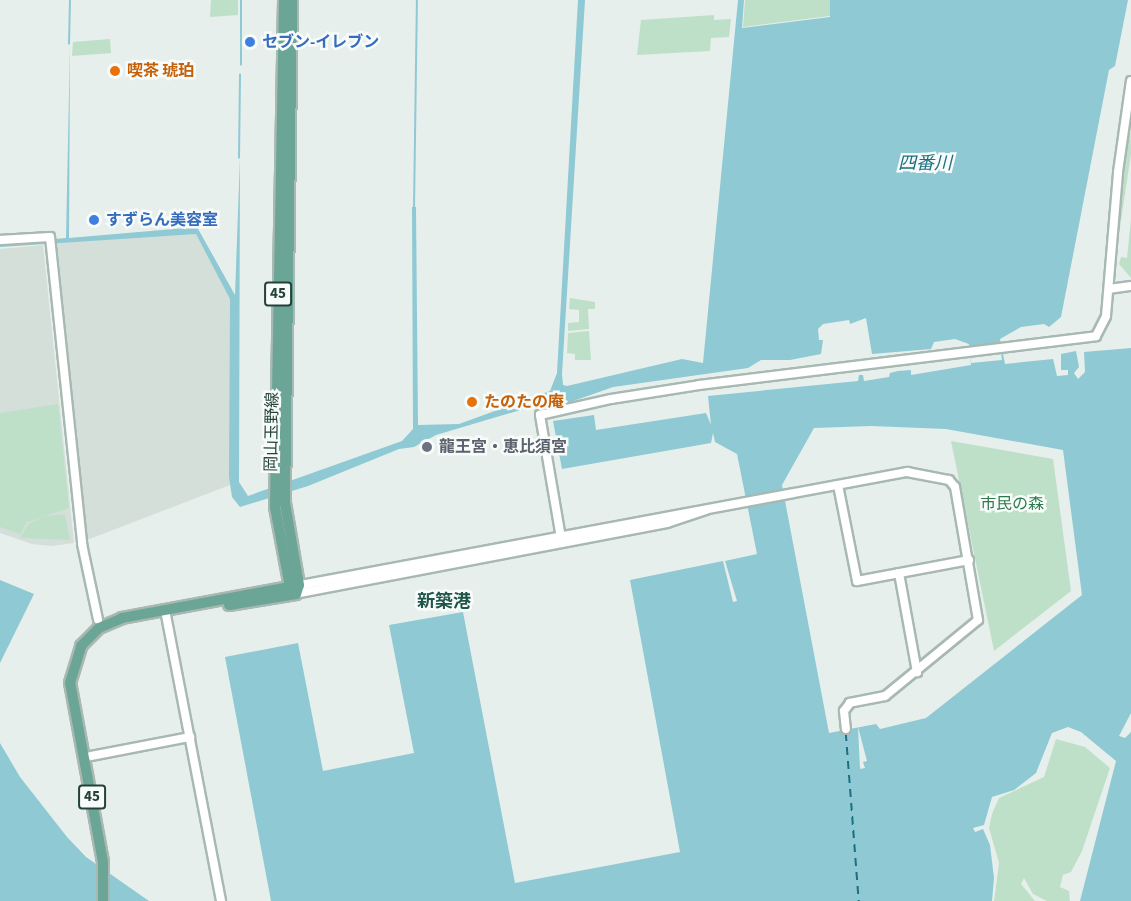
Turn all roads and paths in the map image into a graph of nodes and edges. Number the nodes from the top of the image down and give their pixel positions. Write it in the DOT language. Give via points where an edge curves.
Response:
graph roads {
  1 [pos="284,0"];
  2 [pos="292,0"];
  3 [pos="1131,81"];
  4 [pos="0,240"];
  5 [pos="1131,286"];
  6 [pos="1109,289"];
  7 [pos="838,485"];
  8 [pos="561,539"];
  9 [pos="969,560"];
  10 [pos="899,573"];
  11 [pos="295,588"];
  12 [pos="166,613"];
  13 [pos="98,619"];
  14 [pos="916,672"];
  15 [pos="846,729"];
  16 [pos="190,737"];
  17 [pos="91,756"];
  18 [pos="102,901"];
  19 [pos="221,901"];
  1 -- 11 [label="main road, 岡山玉野線 / 45" via="275,507"];
  2 -- 11 [label="main road, 岡山玉野線 / 45" via="285,503"];
  3 -- 6 [label="street" via="1118,172"];
  4 -- 13 [label="street" via="50,237 82,544"];
  5 -- 6 [label="street"];
  6 -- 8 [label="street" via="1105,321 1096,336 699,385 540,415"];
  7 -- 8 [label="street"];
  7 -- 9 [label="street" via="912,471 949,480 955,487"];
  7 -- 10 [label="street" via="857,581"];
  8 -- 11 [label="street"];
  9 -- 10 [label="street"];
  9 -- 14 [label="street" via="978,620"];
  10 -- 14 [label="street"];
  11 -- 12 [label="main road, 45"];
  12 -- 16 [label="street"];
  12 -- 18 [label="main road, 45" via="122,618 89,637 72,670 72,694 103,862"];
  14 -- 15 [label="street" via="885,696 850,703 844,711"];
  16 -- 17 [label="street"];
  16 -- 19 [label="street"];
}
